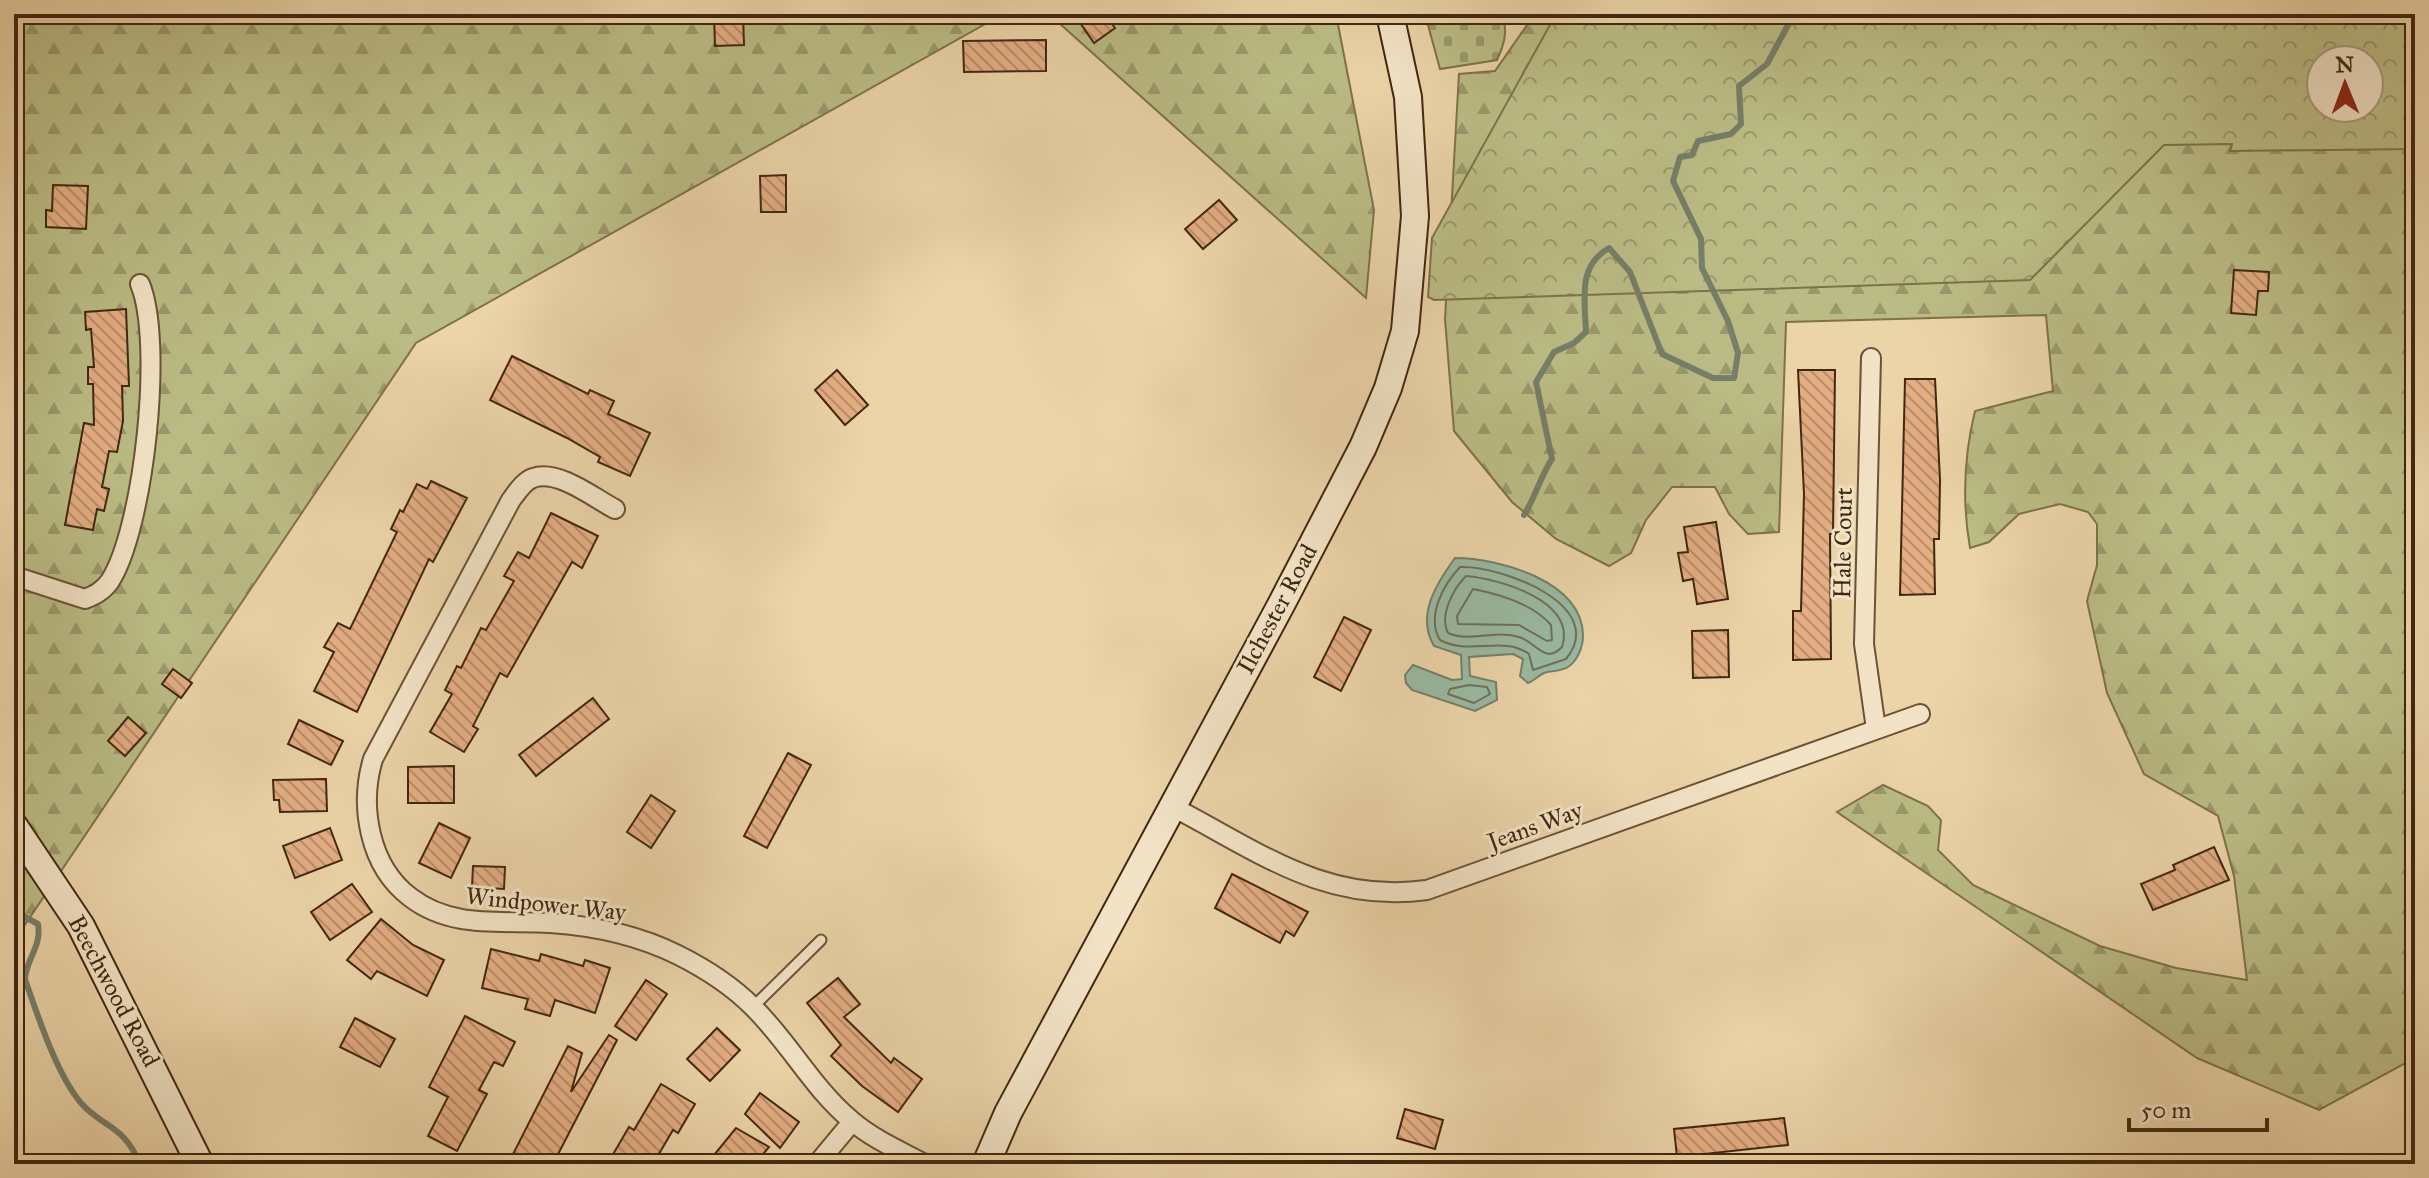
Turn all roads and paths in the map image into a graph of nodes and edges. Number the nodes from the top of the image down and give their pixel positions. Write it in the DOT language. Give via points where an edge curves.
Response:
graph roads {
  1 [pos="1390,14"];
  2 [pos="140,284"];
  3 [pos="1871,358"];
  4 [pos="615,509"];
  5 [pos="14,576"];
  6 [pos="1920,714"];
  7 [pos="1876,729"];
  8 [pos="1171,806"];
  9 [pos="14,826"];
  10 [pos="821,940"];
  11 [pos="753,1007"];
  12 [pos="852,1122"];
  13 [pos="200,1164"];
  14 [pos="817,1164"];
  15 [pos="925,1164"];
  16 [pos="986,1164"];
  1 -- 8 [label="street, Ilchester Road" via="1408,97 1414,159 1412,278 1405,331 1363,447"];
  2 -- 5 [label="street" via="148,303 151,342 147,425 130,530 111,579 85,599"];
  3 -- 7 [label="street, Hale Court" via="1864,644"];
  4 -- 11 [label="street, Windpower Way" via="557,478 524,483 373,759 367,778 369,829 390,876 432,911 486,922 586,927 643,939 704,969"];
  6 -- 7 [label="street, Jeans Way"];
  7 -- 8 [label="street, Jeans Way" via="1458,880 1402,894 1339,889 1304,876"];
  8 -- 16 [label="street, Ilchester Road"];
  9 -- 13 [label="street, Beechwood Road" via="81,926"];
  10 -- 11 [label="lane"];
  11 -- 12 [label="street, Windpower Way"];
  12 -- 14 [label="street"];
  12 -- 15 [label="street, Windpower Way"];
}
